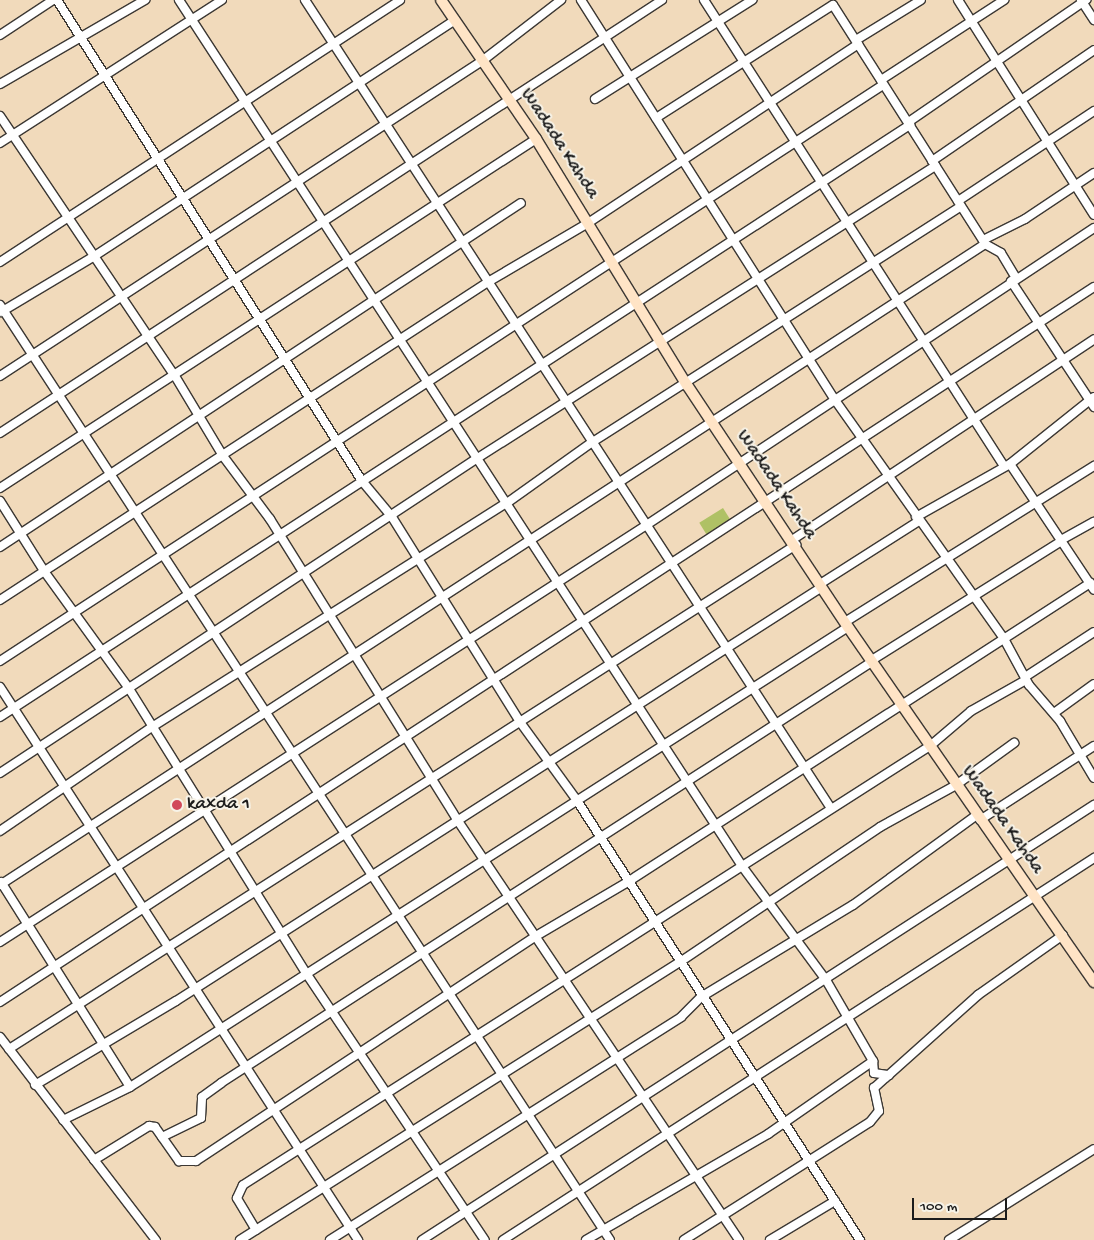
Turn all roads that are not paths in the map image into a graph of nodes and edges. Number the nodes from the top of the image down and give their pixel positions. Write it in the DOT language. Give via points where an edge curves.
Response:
graph roads {
  1 [pos="55,0"];
  2 [pos="145,0"];
  3 [pos="179,0"];
  4 [pos="222,0"];
  5 [pos="305,0"];
  6 [pos="400,0"];
  7 [pos="441,0"];
  8 [pos="561,0"];
  9 [pos="581,0"];
  10 [pos="662,0"];
  11 [pos="704,0"];
  12 [pos="752,0"];
  13 [pos="921,0"];
  14 [pos="958,0"];
  15 [pos="1004,0"];
  16 [pos="1083,1"];
  17 [pos="833,2"];
  18 [pos="192,20"];
  19 [pos="455,20"];
  20 [pos="1094,20"];
  21 [pos="717,21"];
  22 [pos="974,23"];
  23 [pos="0,35"];
  24 [pos="78,38"];
  25 [pos="601,38"];
  26 [pos="857,42"];
  27 [pos="333,45"];
  28 [pos="1094,50"];
  29 [pos="482,61"];
  30 [pos="744,61"];
  31 [pos="996,61"];
  32 [pos="102,76"];
  33 [pos="629,79"];
  34 [pos="361,81"];
  35 [pos="882,83"];
  36 [pos="0,84"];
  37 [pos="509,99"];
  38 [pos="595,99"];
  39 [pos="771,101"];
  40 [pos="1022,102"];
  41 [pos="244,104"];
  42 [pos="1094,111"];
  43 [pos="0,116"];
  44 [pos="656,118"];
  45 [pos="910,123"];
  46 [pos="385,124"];
  47 [pos="12,136"];
  48 [pos="536,139"];
  49 [pos="272,142"];
  50 [pos="798,142"];
  51 [pos="1048,142"];
  52 [pos="0,143"];
  53 [pos="158,159"];
  54 [pos="681,159"];
  55 [pos="408,163"];
  56 [pos="934,164"];
  57 [pos="1094,172"];
  58 [pos="297,182"];
  59 [pos="823,183"];
  60 [pos="1075,186"];
  61 [pos="182,199"];
  62 [pos="709,200"];
  63 [pos="435,202"];
  64 [pos="521,203"];
  65 [pos="959,204"];
  66 [pos="1094,215"];
  67 [pos="69,218"];
  68 [pos="320,219"];
  69 [pos="588,223"];
  70 [pos="849,224"];
  71 [pos="1094,228"];
  72 [pos="209,240"];
  73 [pos="734,240"];
  74 [pos="462,242"];
  75 [pos="984,242"];
  76 [pos="93,258"];
  77 [pos="611,260"];
  78 [pos="350,261"];
  79 [pos="0,262"];
  80 [pos="874,264"];
  81 [pos="234,278"];
  82 [pos="1013,279"];
  83 [pos="760,281"];
  84 [pos="488,282"];
  85 [pos="1094,287"];
  86 [pos="122,296"];
  87 [pos="374,298"];
  88 [pos="638,303"];
  89 [pos="899,304"];
  90 [pos="1,309"];
  91 [pos="259,317"];
  92 [pos="786,321"];
  93 [pos="1041,322"];
  94 [pos="516,324"];
  95 [pos="147,337"];
  96 [pos="1094,339"];
  97 [pos="400,340"];
  98 [pos="921,340"];
  99 [pos="663,344"];
  100 [pos="34,354"];
  101 [pos="1062,359"];
  102 [pos="288,360"];
  103 [pos="811,361"];
  104 [pos="542,365"];
  105 [pos="0,376"];
  106 [pos="175,376"];
  107 [pos="953,382"];
  108 [pos="428,384"];
  109 [pos="687,385"];
  110 [pos="59,396"];
  111 [pos="312,397"];
  112 [pos="835,400"];
  113 [pos="1092,401"];
  114 [pos="566,403"];
  115 [pos="199,416"];
  116 [pos="977,419"];
  117 [pos="454,422"];
  118 [pos="714,423"];
  119 [pos="0,433"];
  120 [pos="85,435"];
  121 [pos="865,439"];
  122 [pos="338,440"];
  123 [pos="591,443"];
  124 [pos="223,456"];
  125 [pos="476,460"];
  126 [pos="738,461"];
  127 [pos="1007,465"];
  128 [pos="1094,466"];
  129 [pos="112,476"];
  130 [pos="888,476"];
  131 [pos="362,482"];
  132 [pos="617,484"];
  133 [pos="0,488"];
  134 [pos="251,496"];
  135 [pos="0,501"];
  136 [pos="769,502"];
  137 [pos="507,503"];
  138 [pos="1037,504"];
  139 [pos="134,514"];
  140 [pos="392,517"];
  141 [pos="918,519"];
  142 [pos="1094,522"];
  143 [pos="645,526"];
  144 [pos="22,534"];
  145 [pos="279,536"];
  146 [pos="1062,540"];
  147 [pos="530,541"];
  148 [pos="794,542"];
  149 [pos="0,547"];
  150 [pos="161,553"];
  151 [pos="417,556"];
  152 [pos="946,560"];
  153 [pos="673,564"];
  154 [pos="44,571"];
  155 [pos="305,574"];
  156 [pos="557,581"];
  157 [pos="1091,583"];
  158 [pos="821,585"];
  159 [pos="189,594"];
  160 [pos="972,596"];
  161 [pos="0,600"];
  162 [pos="442,600"];
  163 [pos="700,606"];
  164 [pos="72,610"];
  165 [pos="329,615"];
  166 [pos="584,622"];
  167 [pos="847,624"];
  168 [pos="214,631"];
  169 [pos="1094,632"];
  170 [pos="1003,637"];
  171 [pos="468,641"];
  172 [pos="724,646"];
  173 [pos="102,650"];
  174 [pos="354,659"];
  175 [pos="0,661"];
  176 [pos="872,661"];
  177 [pos="611,663"];
  178 [pos="240,673"];
  179 [pos="496,679"];
  180 [pos="1026,679"];
  181 [pos="1094,684"];
  182 [pos="750,686"];
  183 [pos="0,687"];
  184 [pos="128,687"];
  185 [pos="380,698"];
  186 [pos="902,702"];
  187 [pos="637,703"];
  188 [pos="15,707"];
  189 [pos="264,713"];
  190 [pos="1054,713"];
  191 [pos="0,717"];
  192 [pos="520,722"];
  193 [pos="774,722"];
  194 [pos="152,727"];
  195 [pos="404,739"];
  196 [pos="662,743"];
  197 [pos="1014,743"];
  198 [pos="42,746"];
  199 [pos="930,746"];
  200 [pos="1094,746"];
  201 [pos="292,752"];
  202 [pos="1080,753"];
  203 [pos="546,761"];
  204 [pos="805,764"];
  205 [pos="176,769"];
  206 [pos="0,773"];
  207 [pos="1094,778"];
  208 [pos="430,779"];
  209 [pos="686,779"];
  210 [pos="956,785"];
  211 [pos="65,786"];
  212 [pos="317,796"];
  213 [pos="576,799"];
  214 [pos="1094,805"];
  215 [pos="206,808"];
  216 [pos="830,808"];
  217 [pos="456,818"];
  218 [pos="979,818"];
  219 [pos="715,824"];
  220 [pos="90,828"];
  221 [pos="0,830"];
  222 [pos="344,834"];
  223 [pos="600,842"];
  224 [pos="230,852"];
  225 [pos="483,857"];
  226 [pos="1094,858"];
  227 [pos="1008,859"];
  228 [pos="742,866"];
  229 [pos="117,869"];
  230 [pos="370,874"];
  231 [pos="1,883"];
  232 [pos="626,883"];
  233 [pos="256,890"];
  234 [pos="510,897"];
  235 [pos="1034,898"];
  236 [pos="770,904"];
  237 [pos="142,909"];
  238 [pos="395,915"];
  239 [pos="651,921"];
  240 [pos="30,925"];
  241 [pos="281,931"];
  242 [pos="1063,935"];
  243 [pos="536,936"];
  244 [pos="793,940"];
  245 [pos="0,942"];
  246 [pos="169,946"];
  247 [pos="424,954"];
  248 [pos="680,962"];
  249 [pos="55,966"];
  250 [pos="306,973"];
  251 [pos="563,978"];
  252 [pos="1092,978"];
  253 [pos="826,980"];
  254 [pos="194,986"];
  255 [pos="449,995"];
  256 [pos="701,997"];
  257 [pos="0,1002"];
  258 [pos="80,1003"];
  259 [pos="335,1011"];
  260 [pos="590,1018"];
  261 [pos="846,1020"];
  262 [pos="219,1028"];
  263 [pos="477,1034"];
  264 [pos="0,1037"];
  265 [pos="733,1040"];
  266 [pos="104,1045"];
  267 [pos="9,1048"];
  268 [pos="362,1051"];
  269 [pos="620,1056"];
  270 [pos="873,1061"];
  271 [pos="246,1068"];
  272 [pos="503,1073"];
  273 [pos="889,1075"];
  274 [pos="758,1079"];
  275 [pos="36,1085"];
  276 [pos="130,1087"];
  277 [pos="387,1093"];
  278 [pos="645,1094"];
  279 [pos="272,1108"];
  280 [pos="528,1112"];
  281 [pos="63,1120"];
  282 [pos="786,1120"];
  283 [pos="412,1131"];
  284 [pos="668,1136"];
  285 [pos="162,1137"];
  286 [pos="300,1148"];
  287 [pos="1094,1149"];
  288 [pos="554,1152"];
  289 [pos="94,1160"];
  290 [pos="810,1162"];
  291 [pos="438,1170"];
  292 [pos="694,1176"];
  293 [pos="325,1188"];
  294 [pos="580,1191"];
  295 [pos="835,1201"];
  296 [pos="466,1211"];
  297 [pos="723,1215"];
  298 [pos="350,1227"];
  299 [pos="602,1229"];
  300 [pos="256,1230"];
  301 [pos="156,1240"];
  302 [pos="240,1240"];
  303 [pos="330,1240"];
  304 [pos="358,1240"];
  305 [pos="422,1240"];
  306 [pos="485,1240"];
  307 [pos="503,1240"];
  308 [pos="586,1240"];
  309 [pos="610,1240"];
  310 [pos="684,1240"];
  311 [pos="740,1240"];
  312 [pos="770,1240"];
  313 [pos="860,1240"];
  314 [pos="949,1240"];
  1 -- 23 [label="street"];
  1 -- 24 [label="street"];
  2 -- 24 [label="street"];
  3 -- 18 [label="street"];
  4 -- 18 [label="street"];
  5 -- 27 [label="street"];
  6 -- 27 [label="street"];
  7 -- 19 [label="main road, Wadada Kahda"];
  8 -- 29 [label="street"];
  9 -- 25 [label="street"];
  10 -- 25 [label="street"];
  11 -- 21 [label="street"];
  12 -- 21 [label="street"];
  13 -- 26 [label="street"];
  14 -- 22 [label="street"];
  15 -- 22 [label="street"];
  16 -- 20 [label="street"];
  16 -- 31 [label="street"];
  17 -- 26 [label="street"];
  17 -- 30 [label="street"];
  18 -- 32 [label="street"];
  18 -- 41 [label="street"];
  19 -- 29 [label="main road, Wadada Kahda"];
  19 -- 34 [label="street"];
  21 -- 30 [label="street"];
  21 -- 33 [label="street"];
  22 -- 31 [label="street"];
  22 -- 35 [label="street"];
  24 -- 32 [label="street"];
  24 -- 36 [label="street"];
  25 -- 33 [label="street"];
  25 -- 37 [label="street"];
  26 -- 35 [label="street"];
  26 -- 39 [label="street"];
  27 -- 34 [label="street"];
  27 -- 41 [label="street"];
  28 -- 40 [label="street"];
  29 -- 37 [label="main road, Wadada Kahda"];
  29 -- 46 [label="street"];
  30 -- 39 [label="street"];
  30 -- 44 [label="street"];
  31 -- 40 [label="street"];
  31 -- 45 [label="street"];
  32 -- 47 [label="street"];
  32 -- 53 [label="street"];
  33 -- 38 [label="street"];
  33 -- 44 [label="street"];
  34 -- 46 [label="street"];
  34 -- 49 [label="street"];
  35 -- 45 [label="street"];
  35 -- 50 [label="street"];
  37 -- 48 [label="main road, Wadada Kahda"];
  37 -- 55 [label="street"];
  39 -- 50 [label="street"];
  39 -- 54 [label="street"];
  40 -- 51 [label="street"];
  40 -- 56 [label="street"];
  41 -- 49 [label="street"];
  41 -- 53 [label="street"];
  42 -- 51 [label="street"];
  43 -- 47 [label="street"];
  44 -- 54 [label="street"];
  45 -- 56 [label="street"];
  45 -- 59 [label="street"];
  46 -- 55 [label="street"];
  46 -- 58 [label="street"];
  47 -- 52 [label="street"];
  47 -- 67 [label="street"];
  48 -- 63 [label="street"];
  48 -- 69 [label="main road, Wadada Kahda"];
  49 -- 58 [label="street"];
  49 -- 61 [label="street"];
  50 -- 59 [label="street"];
  50 -- 62 [label="street"];
  51 -- 60 [label="street"];
  51 -- 65 [label="street"];
  53 -- 61 [label="street"];
  53 -- 67 [label="street"];
  54 -- 62 [label="street"];
  54 -- 69 [label="street"];
  55 -- 63 [label="street"];
  55 -- 68 [label="street"];
  56 -- 65 [label="street"];
  56 -- 70 [label="street"];
  57 -- 60 [label="street"];
  58 -- 68 [label="street"];
  58 -- 72 [label="street"];
  59 -- 70 [label="street"];
  59 -- 73 [label="street"];
  60 -- 66 [label="street"];
  60 -- 75 [label="street" via="1025,220"];
  61 -- 72 [label="street"];
  61 -- 76 [label="street"];
  62 -- 73 [label="street"];
  62 -- 77 [label="street"];
  63 -- 74 [label="street"];
  63 -- 78 [label="street"];
  64 -- 74 [label="street"];
  65 -- 75 [label="street"];
  65 -- 80 [label="street"];
  67 -- 76 [label="street"];
  67 -- 79 [label="street"];
  68 -- 78 [label="street"];
  68 -- 81 [label="street"];
  69 -- 77 [label="main road, Wadada Kahda"];
  69 -- 84 [label="street"];
  70 -- 80 [label="street"];
  70 -- 83 [label="street"];
  71 -- 82 [label="street"];
  72 -- 81 [label="street"];
  72 -- 86 [label="street"];
  73 -- 83 [label="street"];
  73 -- 88 [label="street"];
  74 -- 84 [label="street"];
  74 -- 87 [label="street"];
  75 -- 82 [label="street" via="1001,253"];
  75 -- 89 [label="street"];
  76 -- 86 [label="street"];
  76 -- 90 [label="street"];
  77 -- 88 [label="main road, Wadada Kahda"];
  77 -- 94 [label="street"];
  78 -- 87 [label="street"];
  78 -- 91 [label="street"];
  80 -- 89 [label="street"];
  80 -- 92 [label="street"];
  81 -- 91 [label="street"];
  81 -- 95 [label="street"];
  82 -- 93 [label="street"];
  82 -- 98 [label="street"];
  83 -- 92 [label="street"];
  83 -- 99 [label="street"];
  84 -- 94 [label="street"];
  84 -- 97 [label="street"];
  85 -- 93 [label="street"];
  86 -- 95 [label="street"];
  86 -- 100 [label="street"];
  87 -- 97 [label="street"];
  87 -- 102 [label="street"];
  88 -- 99 [label="main road, Wadada Kahda"];
  88 -- 104 [label="street"];
  89 -- 98 [label="street"];
  89 -- 103 [label="street"];
  90 -- 100 [label="street"];
  91 -- 102 [label="street"];
  91 -- 106 [label="street"];
  92 -- 103 [label="street"];
  92 -- 109 [label="street"];
  93 -- 101 [label="street"];
  93 -- 107 [label="street"];
  94 -- 104 [label="street"];
  94 -- 108 [label="street"];
  95 -- 106 [label="street"];
  95 -- 110 [label="street"];
  96 -- 101 [label="street"];
  97 -- 108 [label="street"];
  97 -- 111 [label="street"];
  98 -- 107 [label="street"];
  98 -- 112 [label="street"];
  99 -- 109 [label="main road, Wadada Kahda"];
  99 -- 114 [label="street"];
  100 -- 105 [label="street"];
  100 -- 110 [label="street"];
  101 -- 113 [label="street"];
  101 -- 116 [label="street"];
  102 -- 111 [label="street"];
  102 -- 115 [label="street"];
  103 -- 112 [label="street"];
  103 -- 118 [label="street"];
  104 -- 114 [label="street"];
  104 -- 117 [label="street"];
  106 -- 115 [label="street"];
  106 -- 120 [label="street"];
  107 -- 116 [label="street"];
  107 -- 121 [label="street"];
  108 -- 117 [label="street"];
  108 -- 122 [label="street"];
  109 -- 118 [label="main road, Wadada Kahda"];
  109 -- 123 [label="street"];
  110 -- 119 [label="street"];
  110 -- 120 [label="street"];
  111 -- 122 [label="street"];
  111 -- 124 [label="street"];
  112 -- 121 [label="street"];
  112 -- 126 [label="street"];
  113 -- 127 [label="street"];
  114 -- 123 [label="street"];
  114 -- 125 [label="street"];
  115 -- 124 [label="street"];
  115 -- 129 [label="street"];
  116 -- 127 [label="street"];
  116 -- 130 [label="street"];
  117 -- 125 [label="street"];
  117 -- 131 [label="street"];
  118 -- 126 [label="main road, Wadada Kahda"];
  118 -- 132 [label="street"];
  120 -- 129 [label="street"];
  120 -- 133 [label="street"];
  121 -- 130 [label="street"];
  121 -- 136 [label="street"];
  122 -- 131 [label="street"];
  122 -- 134 [label="street"];
  123 -- 132 [label="street"];
  123 -- 137 [label="street"];
  124 -- 134 [label="street"];
  124 -- 139 [label="street"];
  125 -- 137 [label="street"];
  125 -- 140 [label="street"];
  126 -- 136 [label="main road, Wadada Kahda"];
  126 -- 143 [label="street"];
  127 -- 138 [label="street"];
  127 -- 141 [label="street"];
  128 -- 138 [label="street"];
  129 -- 139 [label="street"];
  129 -- 144 [label="street"];
  130 -- 141 [label="street"];
  130 -- 148 [label="street"];
  131 -- 140 [label="street"];
  131 -- 145 [label="street"];
  132 -- 143 [label="street"];
  132 -- 147 [label="street"];
  134 -- 145 [label="street"];
  134 -- 150 [label="street"];
  135 -- 144 [label="street"];
  136 -- 148 [label="main road, Wadada Kahda"];
  136 -- 153 [label="street"];
  137 -- 147 [label="street"];
  137 -- 151 [label="street"];
  138 -- 146 [label="street"];
  138 -- 152 [label="street"];
  139 -- 150 [label="street"];
  139 -- 154 [label="street"];
  140 -- 151 [label="street"];
  140 -- 155 [label="street"];
  141 -- 152 [label="street"];
  141 -- 158 [label="street"];
  142 -- 146 [label="street"];
  143 -- 153 [label="street"];
  143 -- 156 [label="street"];
  144 -- 149 [label="street"];
  144 -- 154 [label="street"];
  145 -- 155 [label="street"];
  145 -- 159 [label="street"];
  146 -- 157 [label="street"];
  146 -- 160 [label="street"];
  147 -- 156 [label="street"];
  147 -- 162 [label="street"];
  148 -- 158 [label="main road, Wadada Kahda"];
  148 -- 163 [label="street"];
  150 -- 159 [label="street"];
  150 -- 164 [label="street"];
  151 -- 162 [label="street"];
  151 -- 165 [label="street"];
  152 -- 160 [label="street"];
  152 -- 167 [label="street"];
  153 -- 163 [label="street"];
  153 -- 166 [label="street"];
  154 -- 161 [label="street"];
  154 -- 164 [label="street"];
  155 -- 165 [label="street"];
  155 -- 168 [label="street"];
  156 -- 166 [label="street"];
  156 -- 171 [label="street"];
  157 -- 170 [label="street"];
  158 -- 167 [label="main road, Wadada Kahda"];
  158 -- 172 [label="street"];
  159 -- 168 [label="street"];
  159 -- 173 [label="street"];
  160 -- 170 [label="street"];
  160 -- 176 [label="street"];
  162 -- 171 [label="street"];
  162 -- 174 [label="street"];
  163 -- 172 [label="street"];
  163 -- 177 [label="street"];
  164 -- 173 [label="street"];
  164 -- 175 [label="street"];
  165 -- 174 [label="street"];
  165 -- 178 [label="street"];
  166 -- 177 [label="street"];
  166 -- 179 [label="street"];
  167 -- 176 [label="main road, Wadada Kahda"];
  167 -- 182 [label="street"];
  168 -- 178 [label="street"];
  168 -- 184 [label="street"];
  169 -- 180 [label="street"];
  170 -- 180 [label="street"];
  170 -- 186 [label="street"];
  171 -- 179 [label="street"];
  171 -- 185 [label="street"];
  172 -- 182 [label="street"];
  172 -- 187 [label="street"];
  173 -- 184 [label="street"];
  173 -- 188 [label="street"];
  174 -- 185 [label="street"];
  174 -- 189 [label="street"];
  176 -- 186 [label="main road, Wadada Kahda"];
  176 -- 193 [label="street"];
  177 -- 187 [label="street"];
  177 -- 192 [label="street"];
  178 -- 189 [label="street"];
  178 -- 194 [label="street"];
  179 -- 192 [label="street"];
  179 -- 195 [label="street"];
  180 -- 190 [label="street"];
  180 -- 199 [label="street" via="971,711"];
  181 -- 190 [label="street"];
  182 -- 193 [label="street"];
  182 -- 196 [label="street"];
  183 -- 188 [label="street"];
  184 -- 194 [label="street"];
  184 -- 198 [label="street"];
  185 -- 195 [label="street"];
  185 -- 201 [label="street"];
  186 -- 199 [label="main road, Wadada Kahda"];
  186 -- 204 [label="street"];
  187 -- 196 [label="street"];
  187 -- 203 [label="street"];
  188 -- 191 [label="street"];
  188 -- 198 [label="street"];
  189 -- 201 [label="street"];
  189 -- 205 [label="street"];
  190 -- 202 [label="street"];
  192 -- 203 [label="street"];
  192 -- 208 [label="street"];
  193 -- 204 [label="street"];
  193 -- 209 [label="street"];
  194 -- 205 [label="street"];
  194 -- 211 [label="street"];
  195 -- 208 [label="street"];
  195 -- 212 [label="street"];
  196 -- 209 [label="street"];
  196 -- 213 [label="street"];
  197 -- 210 [label="street"];
  198 -- 206 [label="street"];
  198 -- 211 [label="street"];
  199 -- 210 [label="main road, Wadada Kahda"];
  199 -- 216 [label="street"];
  200 -- 202 [label="street"];
  201 -- 212 [label="street"];
  201 -- 215 [label="street"];
  202 -- 207 [label="street"];
  202 -- 218 [label="street"];
  203 -- 213 [label="street"];
  203 -- 217 [label="street"];
  204 -- 216 [label="street"];
  204 -- 219 [label="street"];
  205 -- 215 [label="street"];
  205 -- 220 [label="street"];
  208 -- 217 [label="street"];
  208 -- 222 [label="street"];
  209 -- 219 [label="street"];
  209 -- 223 [label="street"];
  210 -- 218 [label="main road, Wadada Kahda"];
  210 -- 236 [label="street" via="887,823"];
  211 -- 220 [label="street"];
  211 -- 221 [label="street"];
  212 -- 222 [label="street"];
  212 -- 224 [label="street"];
  213 -- 223 [label="street"];
  213 -- 225 [label="street"];
  214 -- 227 [label="street"];
  215 -- 224 [label="street"];
  215 -- 229 [label="street"];
  216 -- 228 [label="street"];
  217 -- 225 [label="street"];
  217 -- 230 [label="street"];
  218 -- 227 [label="main road, Wadada Kahda"];
  218 -- 244 [label="street" via="852,905"];
  219 -- 228 [label="street"];
  219 -- 232 [label="street"];
  220 -- 229 [label="street"];
  220 -- 231 [label="street"];
  222 -- 230 [label="street"];
  222 -- 233 [label="street"];
  223 -- 232 [label="street"];
  223 -- 234 [label="street"];
  224 -- 233 [label="street"];
  224 -- 237 [label="street"];
  225 -- 234 [label="street"];
  225 -- 238 [label="street"];
  226 -- 235 [label="street"];
  227 -- 235 [label="main road, Wadada Kahda"];
  227 -- 253 [label="street"];
  228 -- 236 [label="street"];
  228 -- 239 [label="street"];
  229 -- 237 [label="street"];
  229 -- 240 [label="street"];
  230 -- 238 [label="street"];
  230 -- 241 [label="street"];
  231 -- 240 [label="street"];
  232 -- 239 [label="street"];
  232 -- 243 [label="street"];
  233 -- 241 [label="street"];
  233 -- 246 [label="street"];
  234 -- 243 [label="street"];
  234 -- 247 [label="street"];
  235 -- 242 [label="main road, Wadada Kahda"];
  235 -- 261 [label="street"];
  236 -- 244 [label="street"];
  236 -- 248 [label="street"];
  237 -- 246 [label="street"];
  237 -- 249 [label="street"];
  238 -- 247 [label="street"];
  238 -- 250 [label="street"];
  239 -- 248 [label="street"];
  239 -- 251 [label="street"];
  240 -- 245 [label="street"];
  240 -- 249 [label="street"];
  241 -- 250 [label="street"];
  241 -- 254 [label="street"];
  242 -- 252 [label="main road, Wadada Kahda"];
  242 -- 273 [label="street" via="978,995"];
  243 -- 251 [label="street"];
  243 -- 255 [label="street"];
  244 -- 253 [label="street"];
  244 -- 256 [label="street"];
  246 -- 254 [label="street"];
  246 -- 258 [label="street"];
  247 -- 255 [label="street"];
  247 -- 259 [label="street"];
  248 -- 256 [label="street"];
  248 -- 260 [label="street"];
  249 -- 257 [label="street"];
  249 -- 258 [label="street"];
  250 -- 259 [label="street"];
  250 -- 262 [label="street"];
  251 -- 260 [label="street"];
  251 -- 263 [label="street"];
  253 -- 261 [label="street"];
  253 -- 265 [label="street"];
  254 -- 262 [label="street"];
  254 -- 266 [label="street"];
  255 -- 263 [label="street"];
  255 -- 268 [label="street"];
  256 -- 265 [label="street"];
  256 -- 269 [label="street" via="681,1017"];
  258 -- 266 [label="street"];
  258 -- 267 [label="street"];
  259 -- 268 [label="street"];
  259 -- 271 [label="street"];
  260 -- 269 [label="street"];
  260 -- 272 [label="street"];
  261 -- 270 [label="street"];
  261 -- 274 [label="street"];
  262 -- 271 [label="street"];
  262 -- 276 [label="street"];
  263 -- 272 [label="street"];
  263 -- 277 [label="street"];
  264 -- 267 [label="street"];
  265 -- 274 [label="street"];
  265 -- 278 [label="street"];
  266 -- 275 [label="street"];
  266 -- 276 [label="street"];
  267 -- 275 [label="street"];
  268 -- 277 [label="street"];
  268 -- 279 [label="street"];
  269 -- 278 [label="street"];
  269 -- 280 [label="street"];
  270 -- 273 [label="street" via="874,1073"];
  270 -- 282 [label="street"];
  271 -- 279 [label="street"];
  271 -- 285 [label="street" via="202,1098 201,1118 192,1126"];
  272 -- 280 [label="street"];
  272 -- 283 [label="street"];
  273 -- 290 [label="street" via="874,1088 880,1111 870,1122"];
  274 -- 282 [label="street"];
  274 -- 284 [label="street"];
  275 -- 281 [label="street"];
  276 -- 281 [label="street"];
  277 -- 283 [label="street"];
  277 -- 286 [label="street"];
  278 -- 284 [label="street"];
  278 -- 288 [label="street"];
  279 -- 285 [label="street" via="196,1161 179,1161"];
  279 -- 286 [label="street"];
  280 -- 288 [label="street"];
  280 -- 291 [label="street"];
  281 -- 289 [label="street"];
  282 -- 290 [label="street"];
  282 -- 292 [label="street"];
  283 -- 291 [label="street"];
  283 -- 293 [label="street"];
  284 -- 292 [label="street"];
  284 -- 294 [label="street"];
  285 -- 289 [label="street" via="149,1126"];
  286 -- 293 [label="street"];
  286 -- 300 [label="street" via="242,1185 237,1198"];
  287 -- 314 [label="street"];
  288 -- 294 [label="street"];
  288 -- 296 [label="street"];
  289 -- 301 [label="street"];
  290 -- 295 [label="street"];
  290 -- 297 [label="street"];
  291 -- 296 [label="street"];
  291 -- 298 [label="street"];
  292 -- 297 [label="street"];
  292 -- 299 [label="street"];
  293 -- 298 [label="street"];
  293 -- 300 [label="street"];
  294 -- 299 [label="street"];
  294 -- 307 [label="street"];
  295 -- 312 [label="street"];
  295 -- 313 [label="street"];
  296 -- 305 [label="street"];
  296 -- 306 [label="street"];
  297 -- 310 [label="street"];
  297 -- 311 [label="street"];
  298 -- 303 [label="street"];
  298 -- 304 [label="street"];
  299 -- 308 [label="street"];
  299 -- 309 [label="street"];
  300 -- 302 [label="street"];
}
